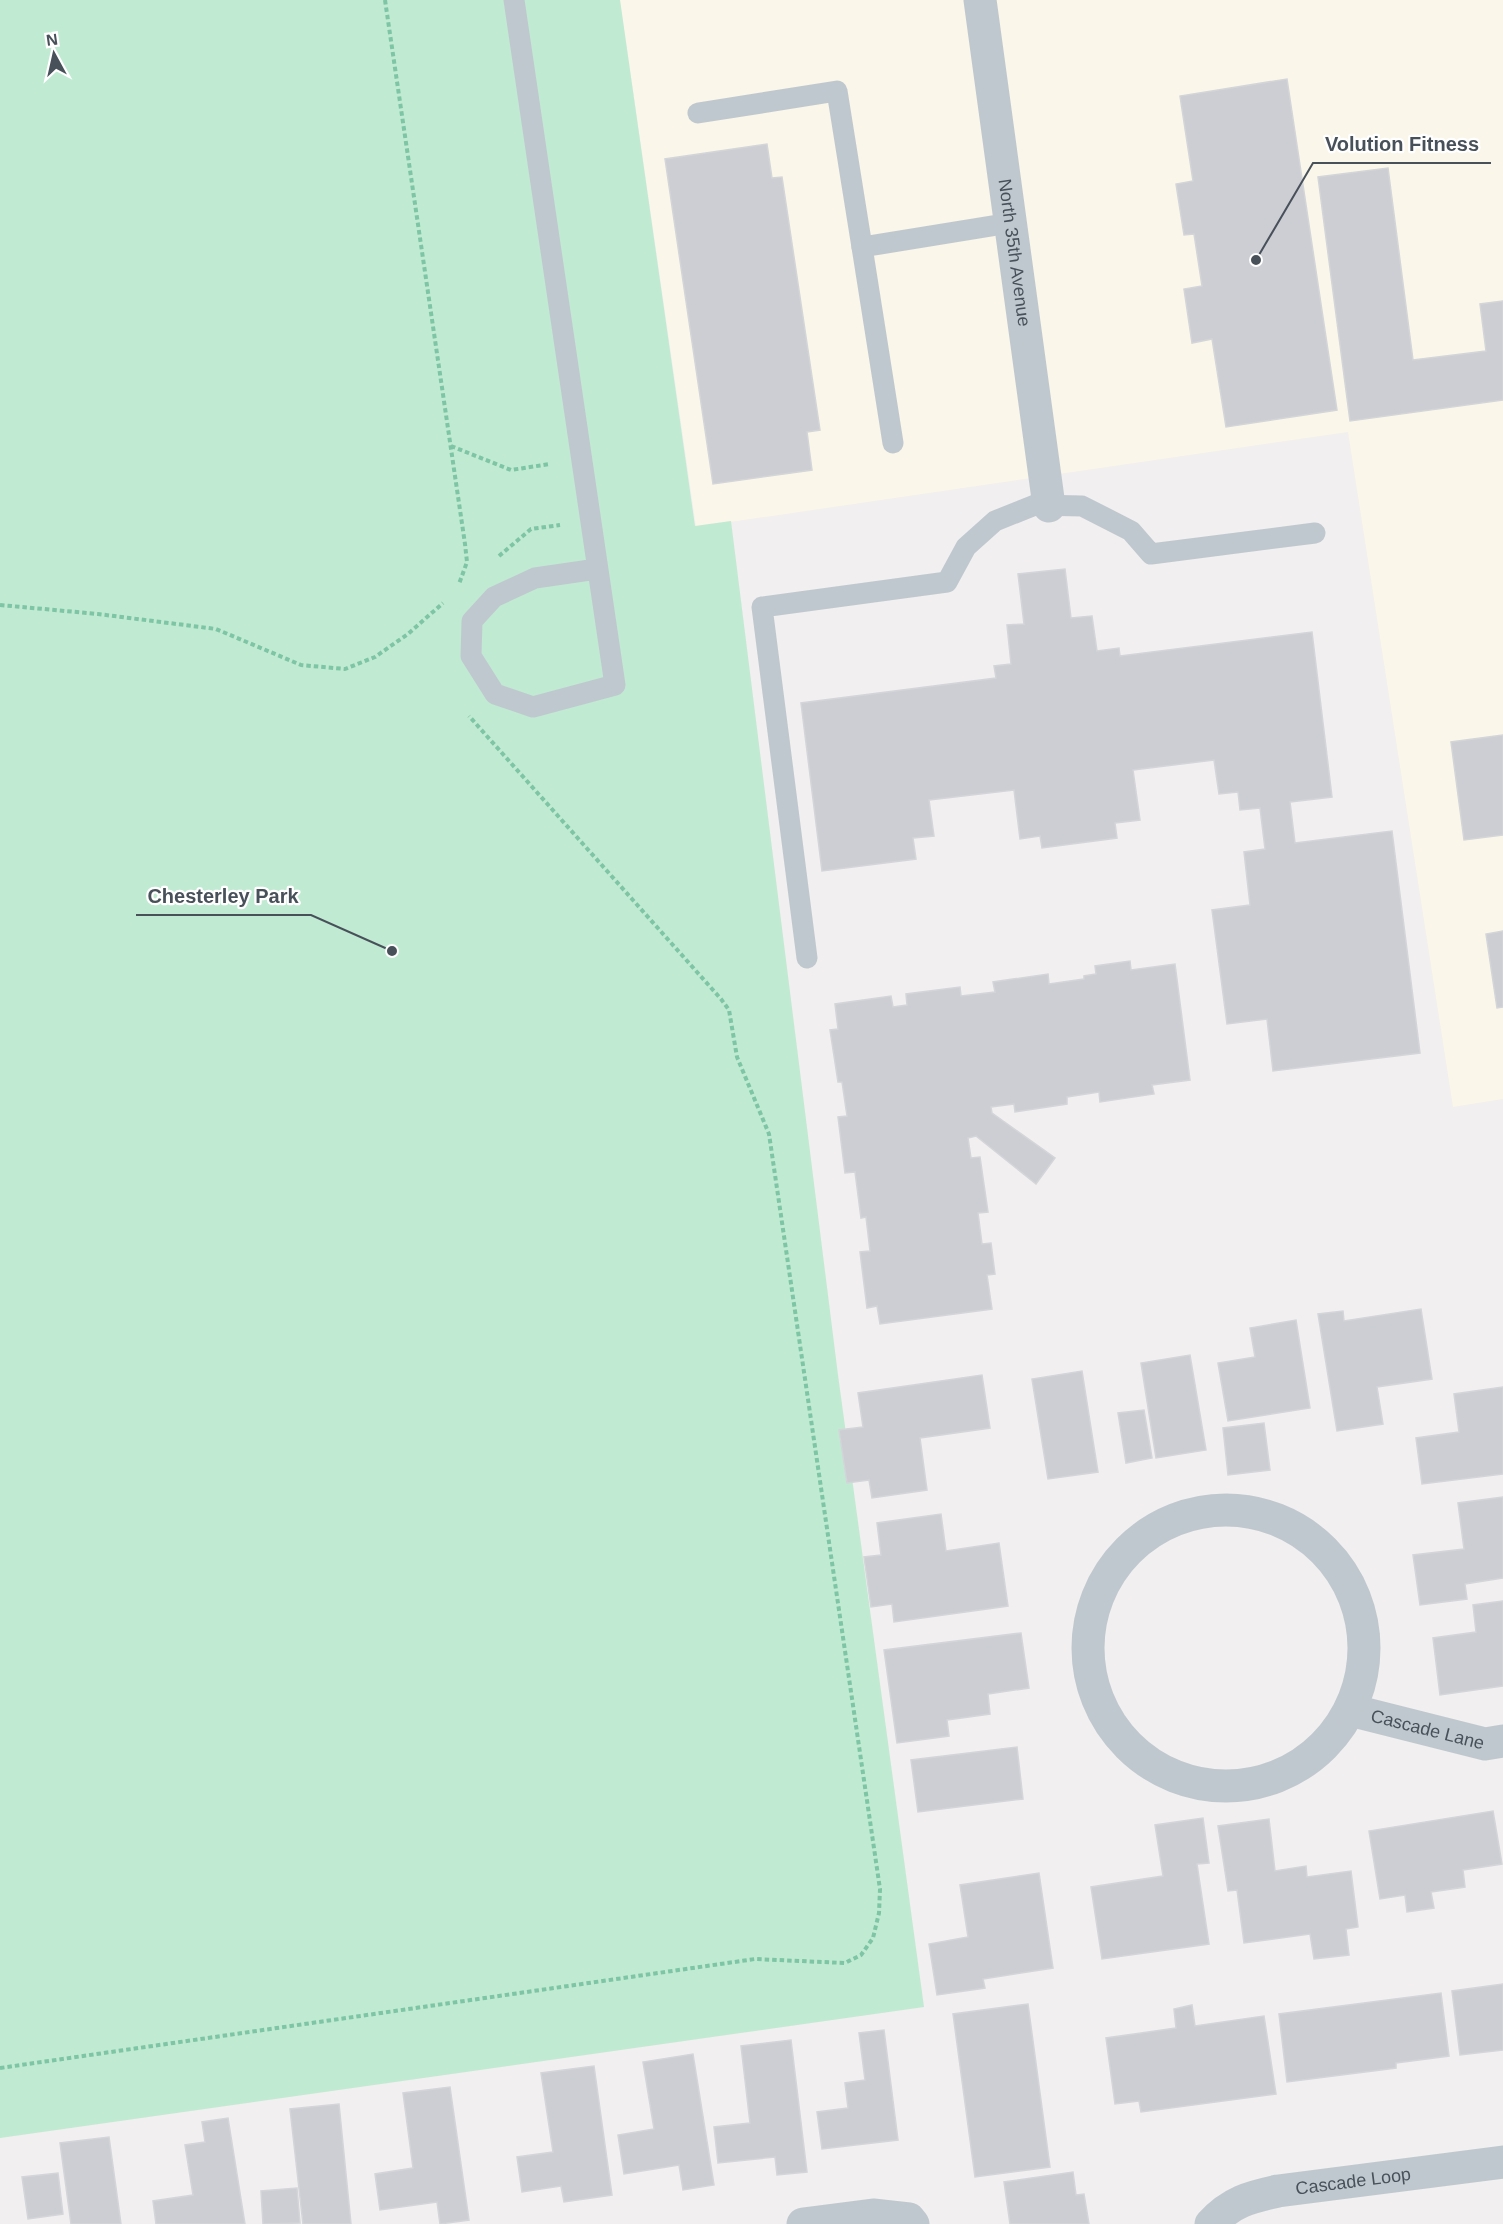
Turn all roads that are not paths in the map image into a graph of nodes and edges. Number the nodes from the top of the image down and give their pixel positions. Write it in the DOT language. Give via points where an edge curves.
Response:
graph roads {
  1 [pos="514,0"];
  2 [pos="980,0"];
  3 [pos="698,114"];
  4 [pos="1010,223"];
  5 [pos="862,247"];
  6 [pos="893,443"];
  7 [pos="1049,506"];
  8 [pos="1315,533"];
  9 [pos="597,569"];
  10 [pos="807,958"];
  11 [pos="1350,1710"];
  12 [pos="1503,1741"];
  13 [pos="1503,2162"];
  14 [pos="803,2224"];
  15 [pos="913,2224"];
  16 [pos="1211,2224"];
  1 -- 9 [label="lane"];
  2 -- 4 [label="street, North 35th Avenue"];
  3 -- 5 [label="lane" via="837,91"];
  4 -- 5 [label="lane"];
  4 -- 7 [label="street, North 35th Avenue"];
  5 -- 6 [label="lane"];
  7 -- 8 [label="lane" via="1082,506 1131,531 1151,554"];
  7 -- 10 [label="lane" via="1035,505 995,521 966,547 947,582 762,607"];
  9 -- 9 [label="lane" via="615,685 533,707 495,694 471,656 472,621 494,597 535,578"];
  11 -- 11 [label="street, Cascade Lane" via="1364,1667 1362,1620 1346,1578 1316,1542 1277,1519 1232,1509 1186,1515 1145,1535 1113,1568 1092,1608 1087,1653 1091,1676 1096,1698 1119,1737 1154,1767 1196,1784 1242,1786 1286,1773 1323,1747"];
  11 -- 12 [label="street, Cascade Lane" via="1485,1744"];
  13 -- 16 [label="street, Cascade Loop" via="1268,2193 1247,2198"];
  14 -- 15 [label="street" via="873,2215 909,2219"];
}
